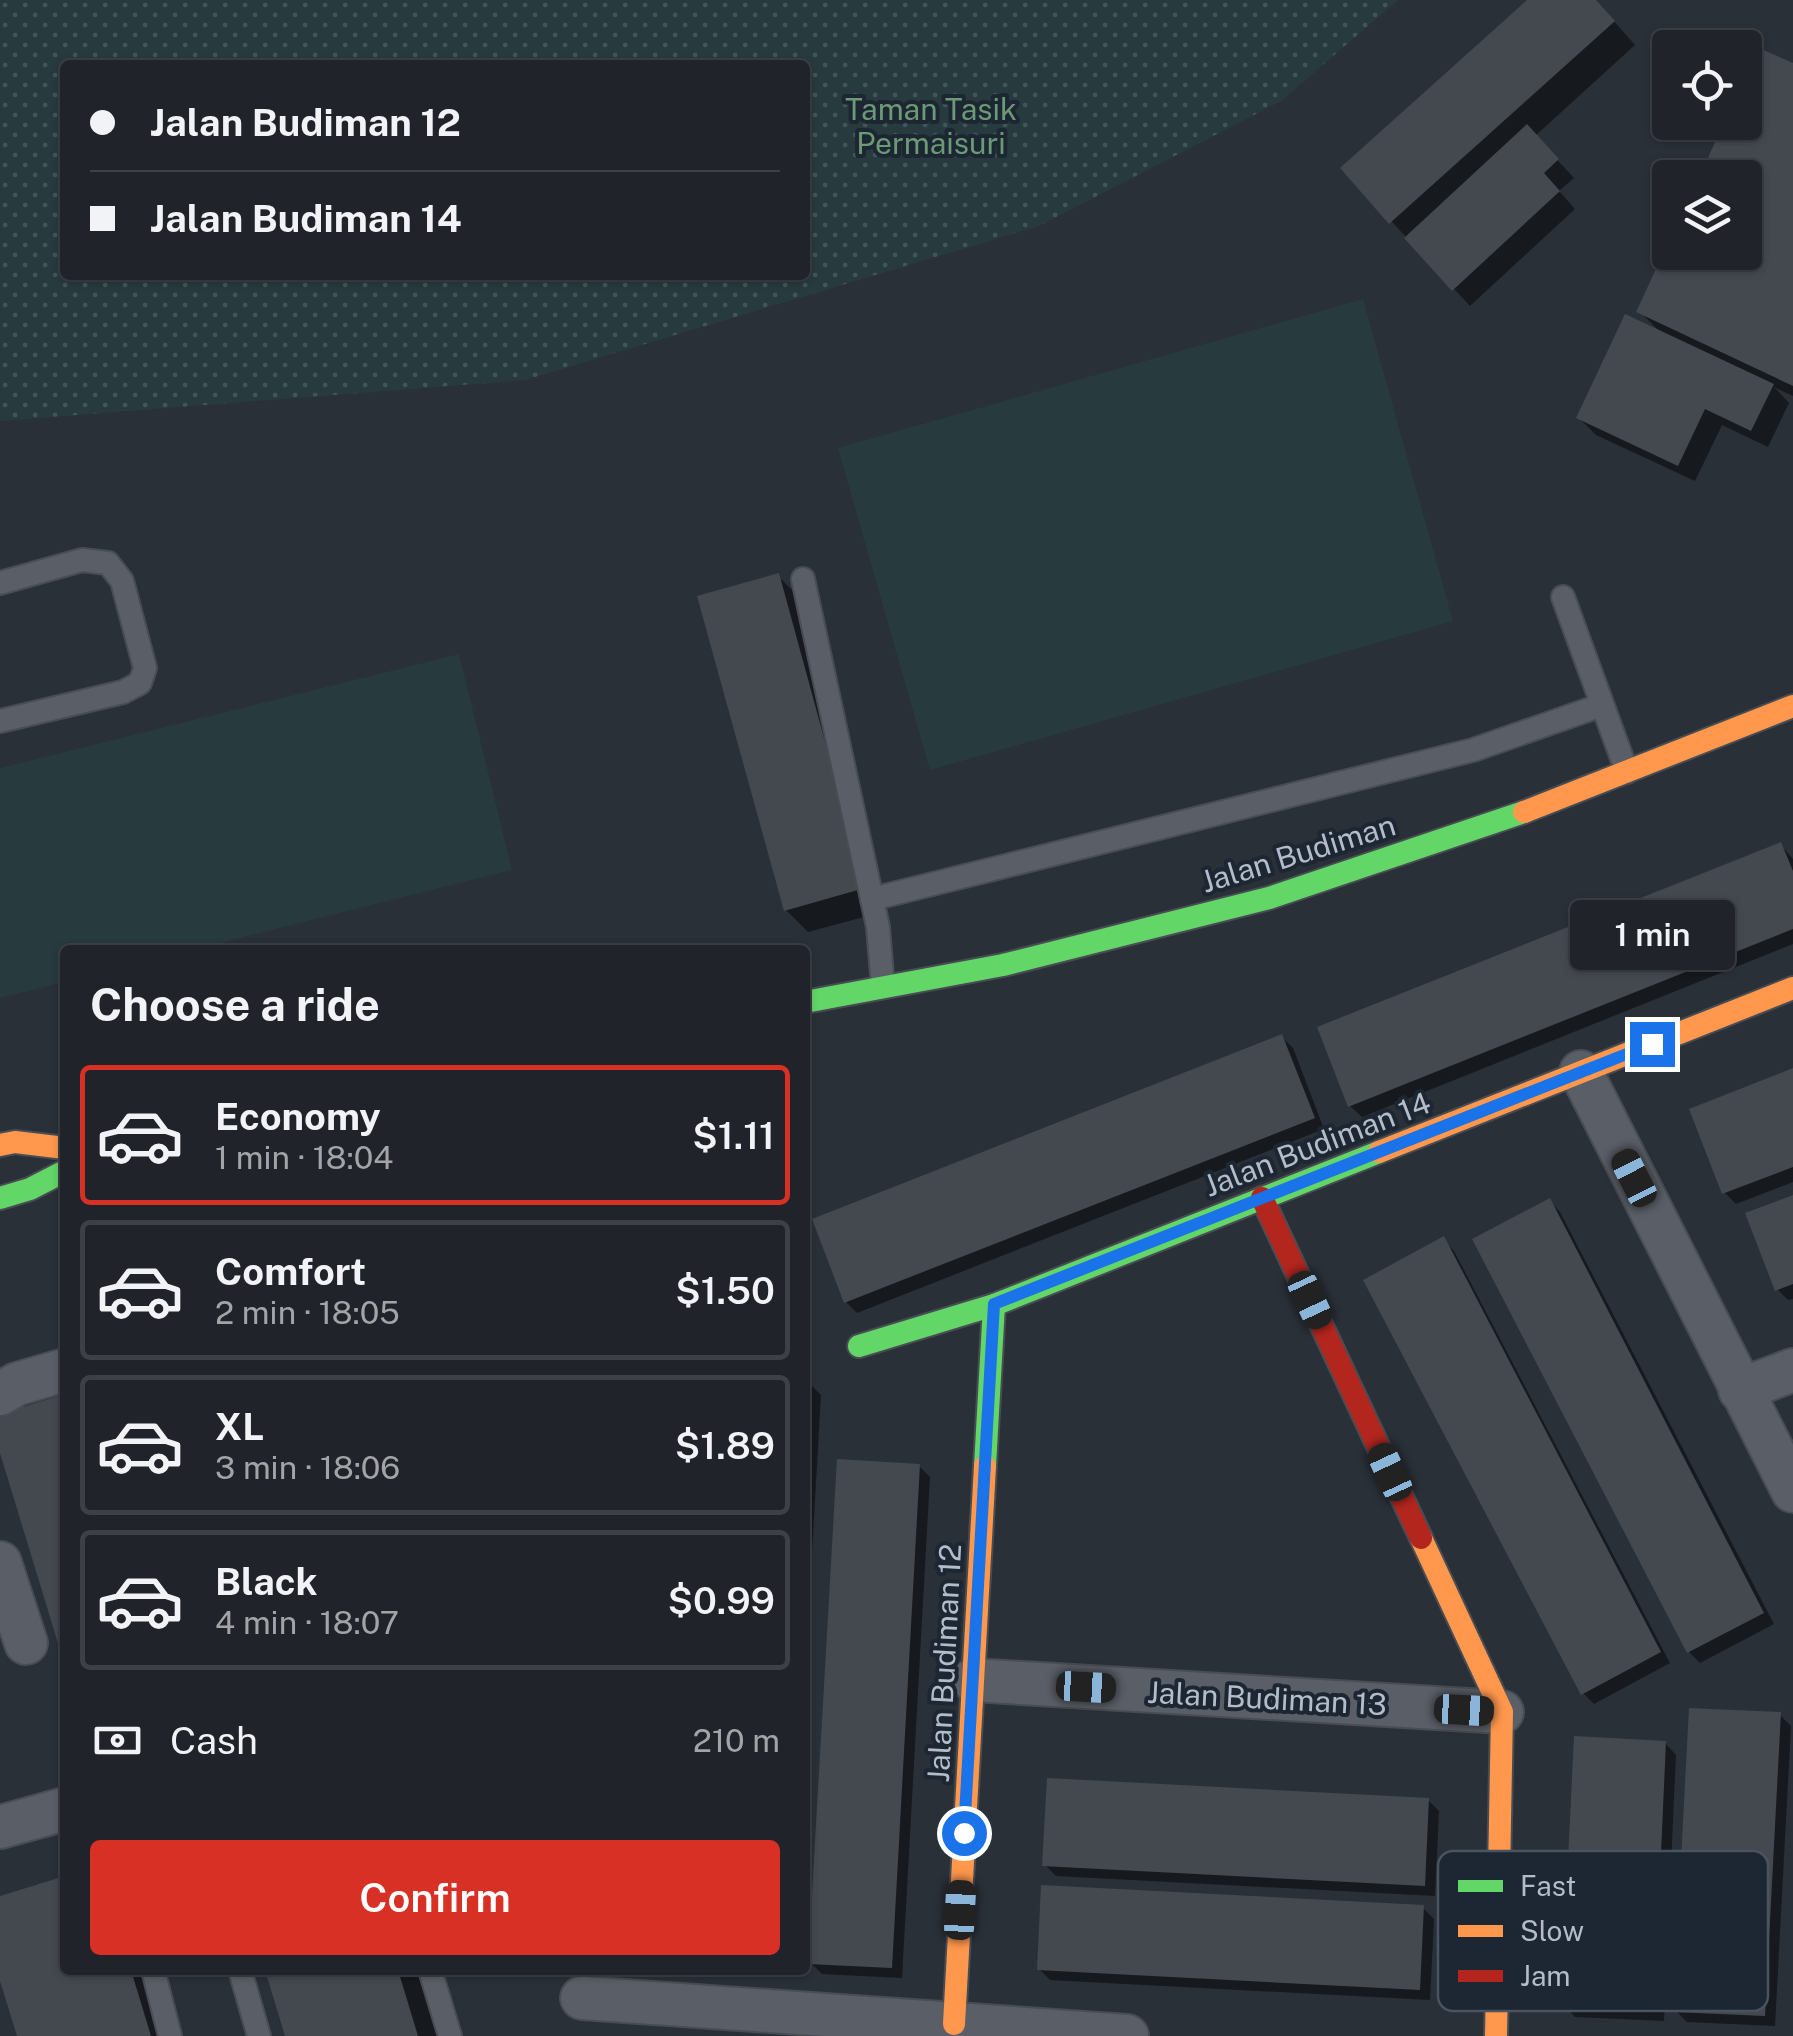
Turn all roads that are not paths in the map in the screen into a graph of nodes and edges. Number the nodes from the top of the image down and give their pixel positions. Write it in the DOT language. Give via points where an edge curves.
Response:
graph roads {
  1 [pos="803,579"];
  2 [pos="0,584"];
  3 [pos="1563,597"];
  4 [pos="1602,705"];
  5 [pos="1793,706"];
  6 [pos="0,720"];
  7 [pos="1708,741"];
  8 [pos="1758,745"];
  9 [pos="1627,772"];
  10 [pos="872,900"];
  11 [pos="883,988"];
  12 [pos="1793,988"];
  13 [pos="810,1001"];
  14 [pos="1581,1072"];
  15 [pos="0,1145"];
  16 [pos="60,1147"];
  17 [pos="60,1174"];
  18 [pos="0,1198"];
  19 [pos="1262,1198"];
  20 [pos="994,1304"];
  21 [pos="859,1346"];
  22 [pos="1793,1370"];
  23 [pos="60,1371"];
  24 [pos="1740,1390"];
  25 [pos="0,1394"];
  26 [pos="1793,1491"];
  27 [pos="0,1563"];
  28 [pos="26,1644"];
  29 [pos="973,1680"];
  30 [pos="1502,1712"];
  31 [pos="60,1810"];
  32 [pos="0,1827"];
  33 [pos="1499,1851"];
  34 [pos="154,1975"];
  35 [pos="241,1975"];
  36 [pos="432,1975"];
  37 [pos="582,2002"];
  38 [pos="1496,2011"];
  39 [pos="954,2024"];
  40 [pos="170,2036"];
  41 [pos="259,2036"];
  42 [pos="450,2036"];
  43 [pos="1127,2036"];
  44 [pos="1496,2036"];
  1 -- 10 [label="lane"];
  2 -- 6 [label="lane" via="82,560 108,563 122,581 145,668 140,683 123,692"];
  3 -- 4 [label="lane"];
  4 -- 9 [label="lane"];
  4 -- 10 [label="lane" via="1473,750"];
  5 -- 7 [label="street, Jalan Budiman"];
  7 -- 8 [label="street"];
  7 -- 9 [label="street, Jalan Budiman"];
  9 -- 11 [label="street, Jalan Budiman" via="1269,898"];
  10 -- 11 [label="lane"];
  11 -- 13 [label="street, Jalan Budiman"];
  12 -- 14 [label="street, Jalan Budiman 14"];
  14 -- 19 [label="street, Jalan Budiman 14"];
  14 -- 24 [label="street"];
  15 -- 16 [label="street"];
  17 -- 18 [label="street"];
  19 -- 20 [label="street, Jalan Budiman 14"];
  19 -- 30 [label="street"];
  20 -- 21 [label="street, Jalan Budiman 14"];
  20 -- 29 [label="street, Jalan Budiman 12"];
  22 -- 24 [label="street"];
  23 -- 25 [label="street"];
  24 -- 26 [label="street"];
  27 -- 28 [label="street"];
  29 -- 30 [label="street, Jalan Budiman 13"];
  29 -- 39 [label="street, Jalan Budiman 12"];
  30 -- 33 [label="street"];
  31 -- 32 [label="street"];
  34 -- 40 [label="lane"];
  35 -- 41 [label="lane"];
  36 -- 42 [label="lane"];
  37 -- 39 [label="street"];
  38 -- 44 [label="street"];
  39 -- 43 [label="street"];
}
